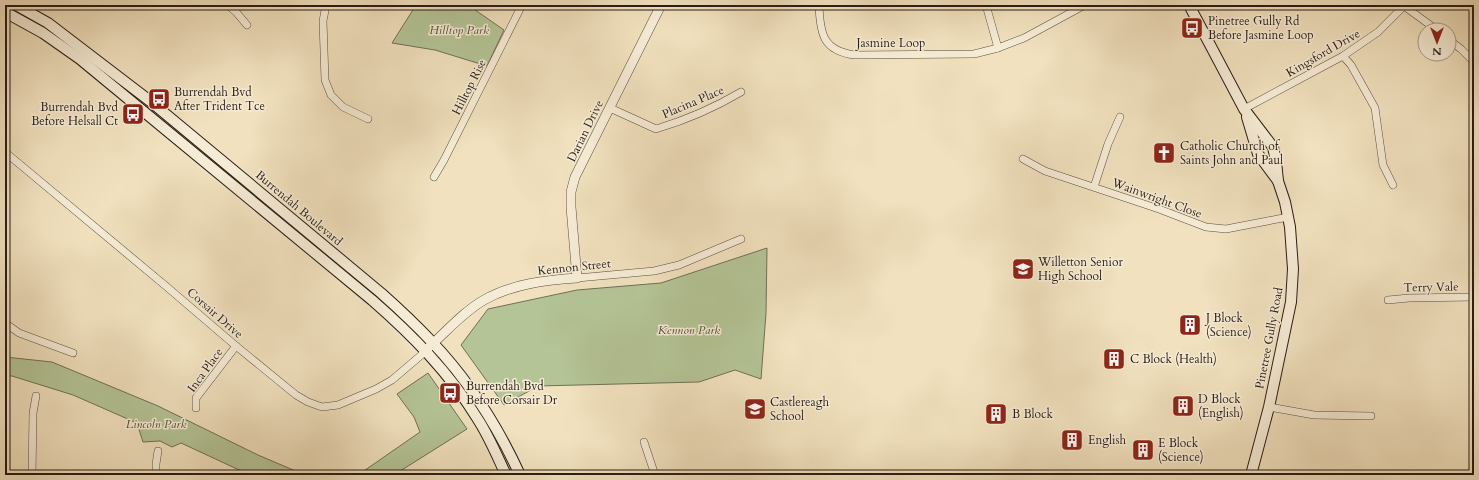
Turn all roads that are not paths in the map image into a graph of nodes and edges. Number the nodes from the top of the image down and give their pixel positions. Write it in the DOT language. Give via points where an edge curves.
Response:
graph roads {
  1 [pos="16,5"];
  2 [pos="228,5"];
  3 [pos="326,5"];
  4 [pos="522,5"];
  5 [pos="661,5"];
  6 [pos="819,5"];
  7 [pos="986,5"];
  8 [pos="1085,5"];
  9 [pos="1189,5"];
  10 [pos="1404,6"];
  11 [pos="5,12"];
  12 [pos="1426,22"];
  13 [pos="247,25"];
  14 [pos="1457,46"];
  15 [pos="998,48"];
  16 [pos="1343,56"];
  17 [pos="1474,62"];
  18 [pos="741,92"];
  19 [pos="610,108"];
  20 [pos="1244,109"];
  21 [pos="1120,117"];
  22 [pos="368,119"];
  23 [pos="5,152"];
  24 [pos="1023,159"];
  25 [pos="434,177"];
  26 [pos="1278,181"];
  27 [pos="1393,185"];
  28 [pos="1094,187"];
  29 [pos="1288,217"];
  30 [pos="741,239"];
  31 [pos="576,278"];
  32 [pos="1474,297"];
  33 [pos="1388,300"];
  34 [pos="5,323"];
  35 [pos="434,344"];
  36 [pos="236,346"];
  37 [pos="426,351"];
  38 [pos="73,353"];
  39 [pos="36,396"];
  40 [pos="1269,407"];
  41 [pos="196,408"];
  42 [pos="1371,416"];
  43 [pos="644,442"];
  44 [pos="158,451"];
  45 [pos="32,475"];
  46 [pos="156,475"];
  47 [pos="506,475"];
  48 [pos="520,475"];
  49 [pos="655,475"];
  50 [pos="1251,475"];
  1 -- 35 [label="main road, Burrendah Boulevard" via="48,23 150,102 381,294"];
  2 -- 13 [label="street"];
  3 -- 22 [label="street" via="323,21 325,80 331,95 343,107"];
  4 -- 25 [label="street, Hilltop Rise"];
  5 -- 19 [label="street, Darian Drive"];
  6 -- 15 [label="street, Jasmine Loop" via="820,25 825,40 833,48 844,53 974,54"];
  7 -- 15 [label="street"];
  8 -- 15 [label="street, Jasmine Loop" via="1024,38"];
  9 -- 20 [label="main road, Pinetree Gully Road"];
  10 -- 12 [label="street"];
  10 -- 16 [label="street, Kingsford Drive" via="1378,32"];
  11 -- 37 [label="main road, Burrendah Boulevard" via="43,32 80,60 372,300"];
  14 -- 17 [label="street"];
  16 -- 20 [label="street, Kingsford Drive"];
  16 -- 27 [label="street" via="1351,65 1375,108 1383,165"];
  18 -- 19 [label="street, Placina Place" via="679,122 656,129"];
  19 -- 31 [label="street, Darian Drive" via="575,177 571,192"];
  20 -- 26 [label="main road, Pinetree Gully Road" via="1258,154"];
  20 -- 26 [label="main road, Pinetree Gully Road" via="1273,147"];
  21 -- 28 [label="street"];
  23 -- 36 [label="street, Corsair Drive"];
  24 -- 28 [label="street, Wainwright Close" via="1045,171"];
  26 -- 29 [label="main road, Pinetree Gully Road"];
  28 -- 29 [label="street, Wainwright Close" via="1206,227 1226,229"];
  29 -- 40 [label="main road, Pinetree Gully Road" via="1293,268 1291,302"];
  30 -- 31 [label="street, Kennon Street" via="678,266 654,271"];
  31 -- 35 [label="street, Kennon Street" via="537,282 490,298 468,311"];
  32 -- 33 [label="street, Terry Vale"];
  34 -- 38 [label="street" via="19,333"];
  35 -- 37 [label="street, Kennon Street"];
  35 -- 48 [label="main road, Burrendah Boulevard" via="486,412"];
  36 -- 37 [label="street, Corsair Drive" via="296,395 322,407 338,405 376,389 392,380"];
  36 -- 41 [label="street, Inca Place" via="196,398"];
  37 -- 47 [label="main road, Burrendah Boulevard" via="454,384 473,412"];
  39 -- 45 [label="street"];
  40 -- 42 [label="street" via="1314,415"];
  40 -- 50 [label="main road, Pinetree Gully Road"];
  43 -- 49 [label="street"];
  44 -- 46 [label="street"];
}
